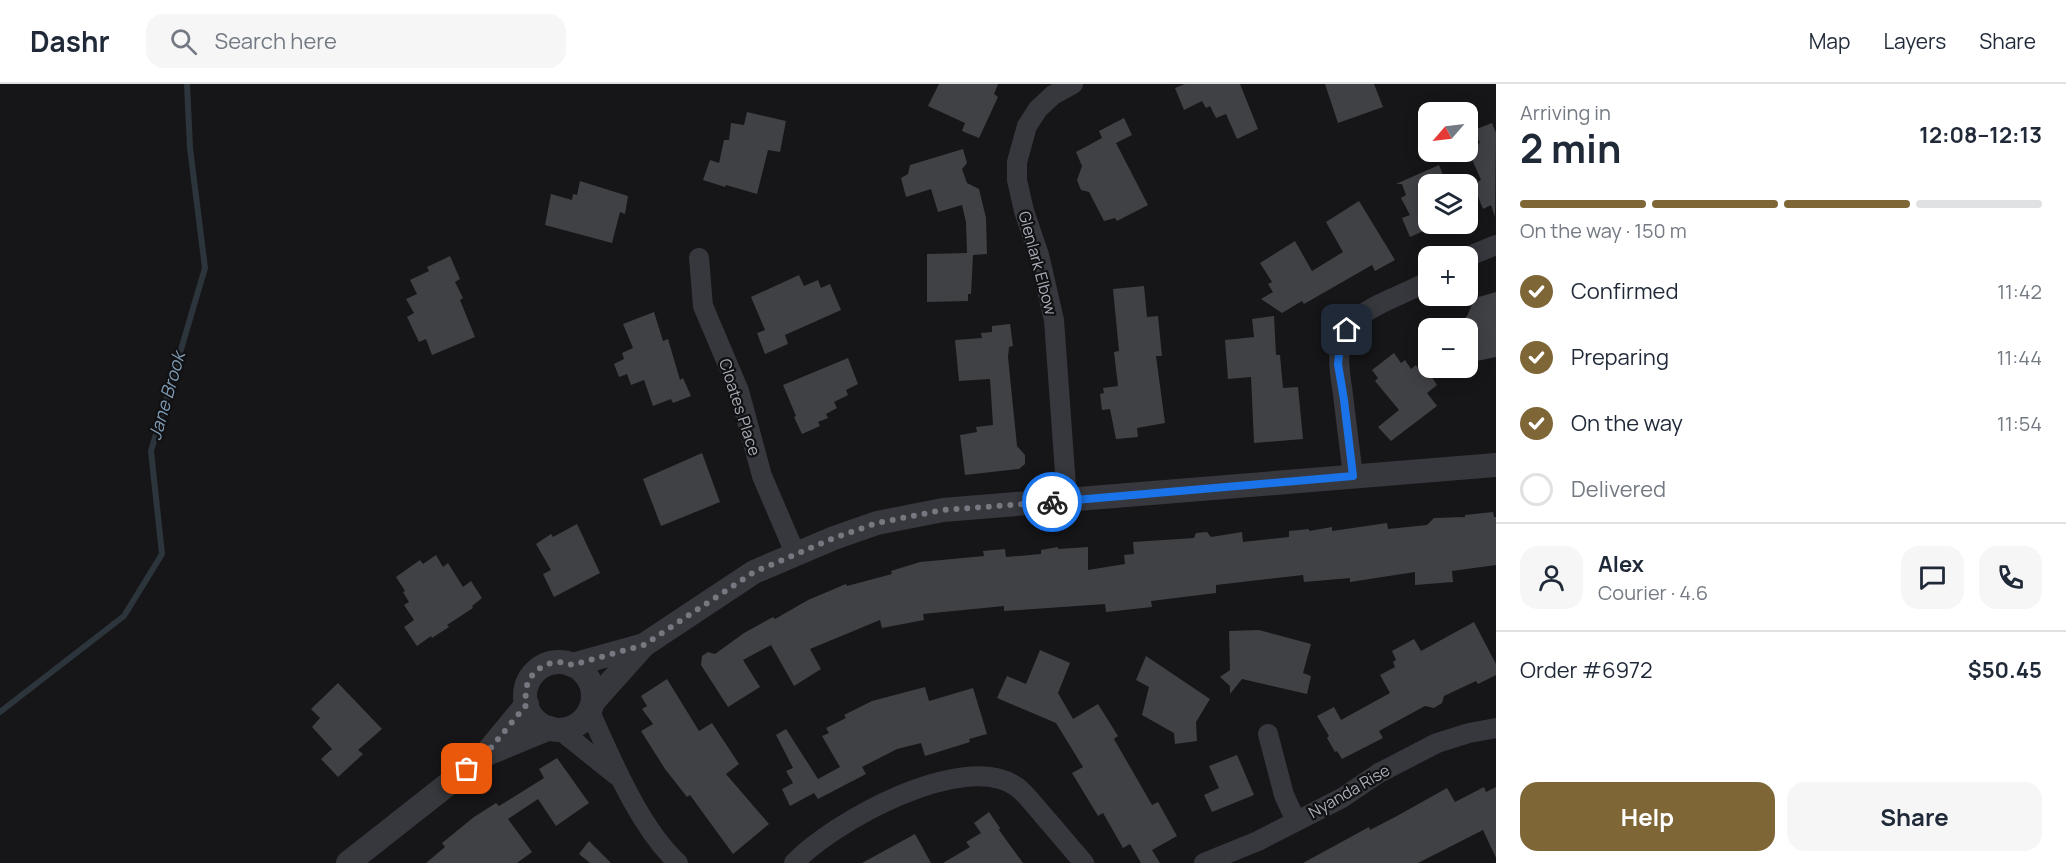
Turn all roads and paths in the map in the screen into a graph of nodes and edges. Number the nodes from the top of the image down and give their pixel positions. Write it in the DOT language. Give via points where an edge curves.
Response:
graph roads {
  1 [pos="1073,84"];
  2 [pos="1496,245"];
  3 [pos="1478,252"];
  4 [pos="699,258"];
  5 [pos="1418,286"];
  6 [pos="1496,465"];
  7 [pos="1353,476"];
  8 [pos="1067,501"];
  9 [pos="795,553"];
  10 [pos="644,645"];
  11 [pos="572,665"];
  12 [pos="527,704"];
  13 [pos="591,707"];
  14 [pos="1496,728"];
  15 [pos="555,729"];
  16 [pos="1268,734"];
  17 [pos="485,755"];
  18 [pos="621,778"];
  19 [pos="1296,821"];
  20 [pos="348,863"];
  21 [pos="678,863"];
  22 [pos="794,863"];
  23 [pos="1083,863"];
  24 [pos="1204,863"];
  1 -- 8 [label="street, Glenlark Elbow" via="1038,109 1027,126 1017,162 1024,211 1052,310"];
  2 -- 3 [label="street"];
  4 -- 9 [label="street, Cloates Place" via="703,306 739,391 762,476"];
  5 -- 7 [label="street" via="1358,318 1340,346 1338,364"];
  6 -- 7 [label="street"];
  7 -- 8 [label="street"];
  8 -- 9 [label="street" via="943,510 877,523"];
  9 -- 10 [label="street" via="754,572"];
  10 -- 11 [label="street"];
  10 -- 13 [label="street"];
  11 -- 12 [label="street" via="554,662 535,672 527,684"];
  11 -- 13 [label="street" via="587,676 592,686"];
  12 -- 15 [label="street" via="539,723"];
  12 -- 17 [label="street"];
  13 -- 15 [label="street" via="578,724"];
  13 -- 18 [label="street"];
  14 -- 19 [label="street, Nyanda Rise" via="1437,743"];
  15 -- 17 [label="street"];
  15 -- 18 [label="street"];
  16 -- 19 [label="street" via="1284,795"];
  17 -- 20 [label="street"];
  18 -- 21 [label="street" via="645,821"];
  19 -- 24 [label="street, Nyanda Rise"];
  22 -- 23 [label="street" via="828,834 890,799 950,780 983,775 1018,787"];
}
